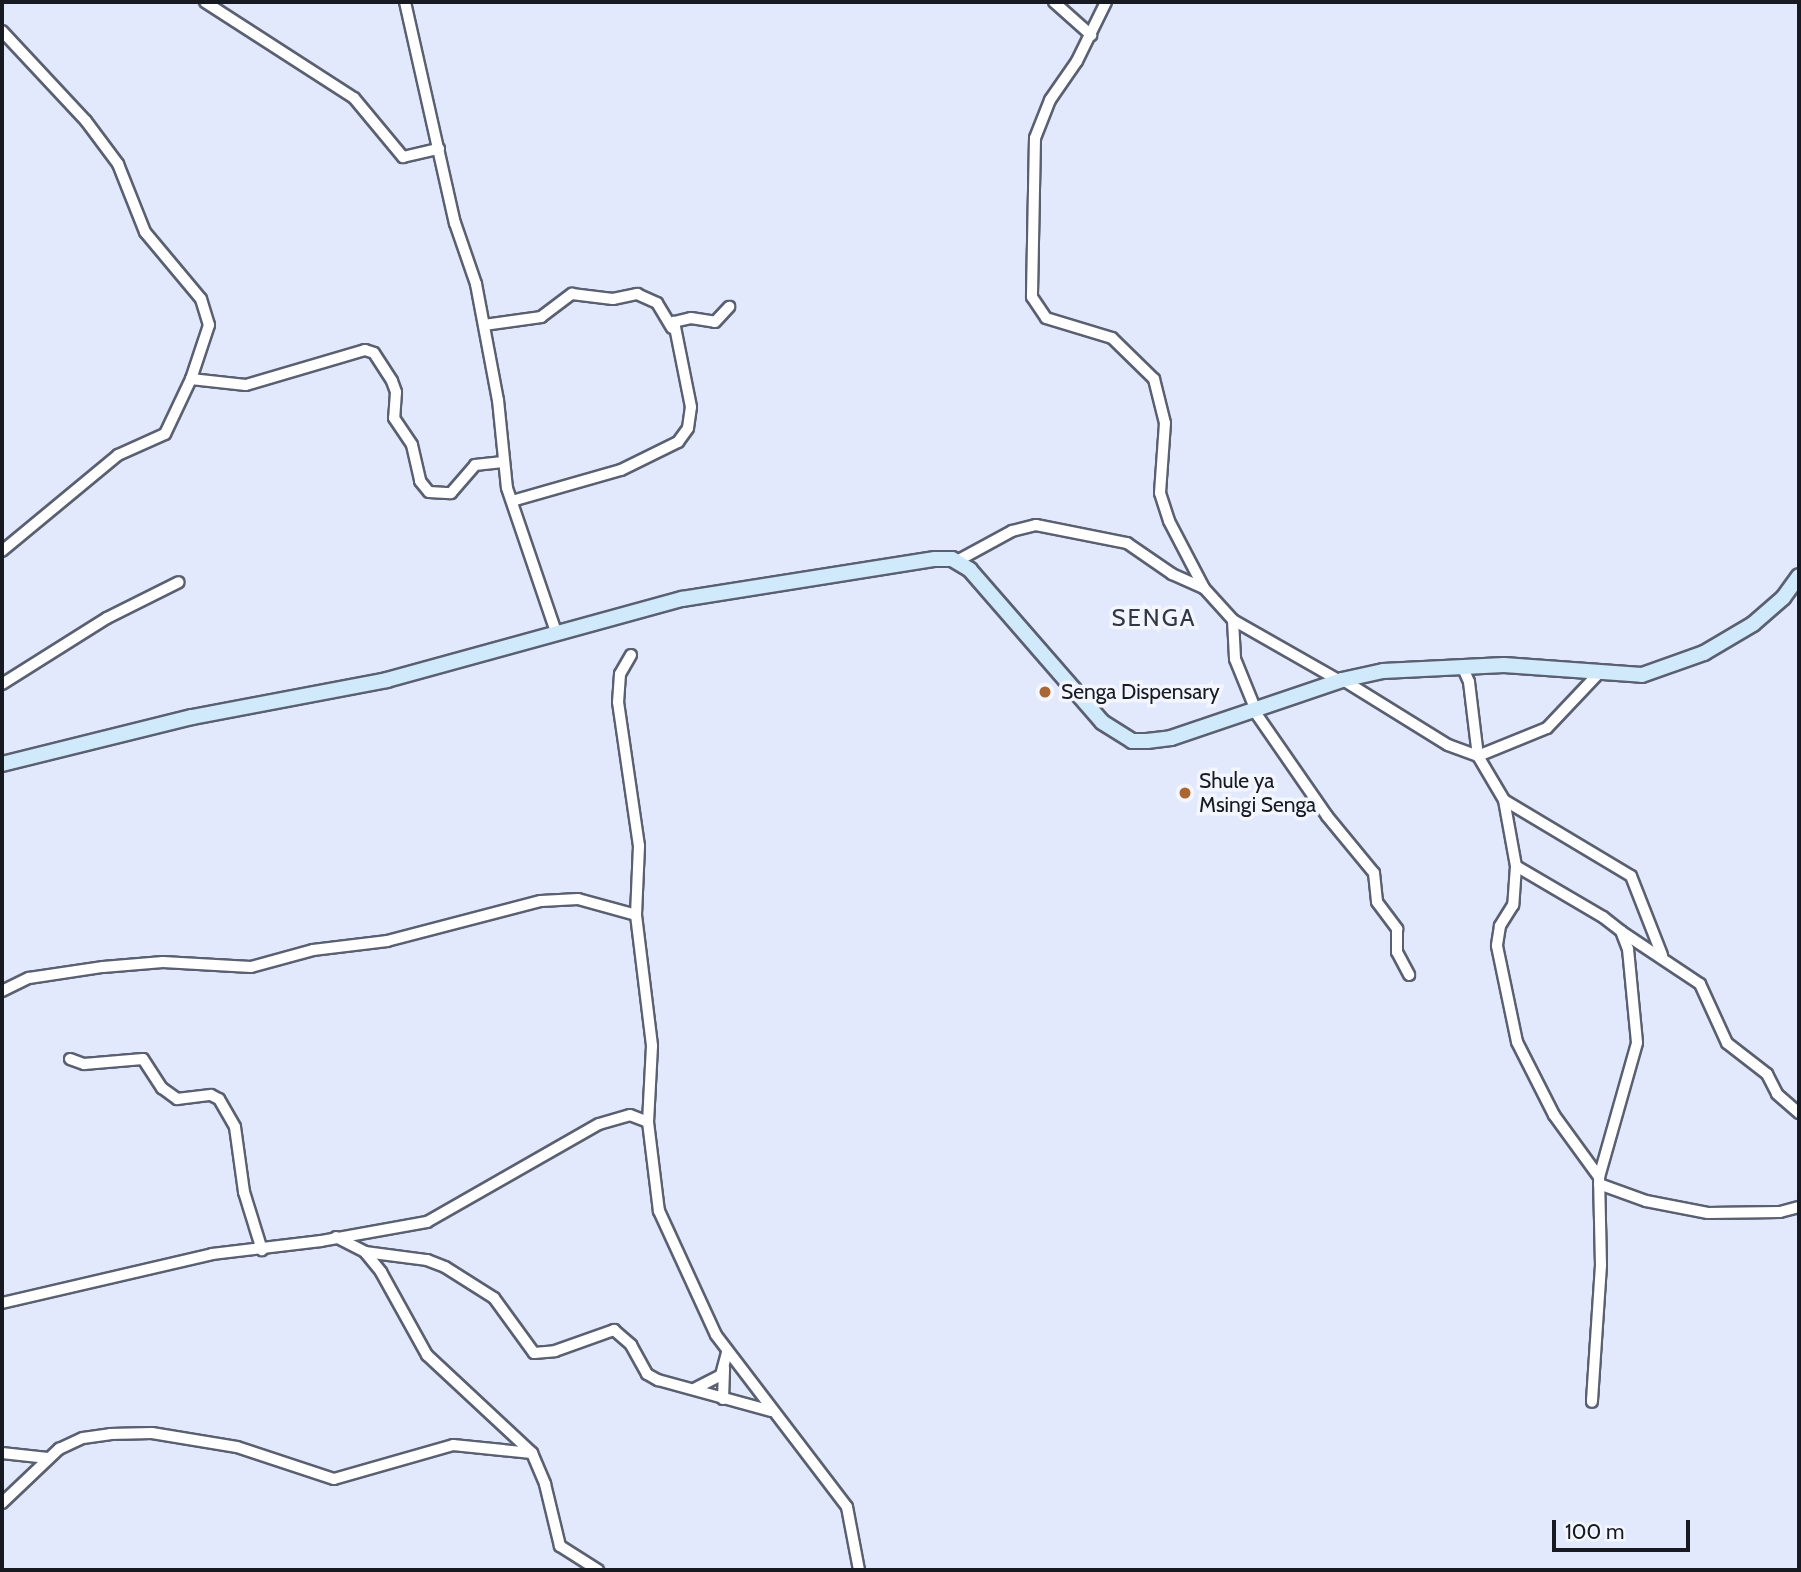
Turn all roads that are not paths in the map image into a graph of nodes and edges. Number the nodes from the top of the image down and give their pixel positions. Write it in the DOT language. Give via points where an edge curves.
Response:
graph roads {
  1 [pos="205,2"];
  2 [pos="405,2"];
  3 [pos="1054,2"];
  4 [pos="1106,2"];
  5 [pos="2,31"];
  6 [pos="1091,35"];
  7 [pos="439,149"];
  8 [pos="729,307"];
  9 [pos="484,326"];
  10 [pos="672,328"];
  11 [pos="191,379"];
  12 [pos="503,462"];
  13 [pos="512,501"];
  14 [pos="2,551"];
  15 [pos="957,561"];
  16 [pos="1799,576"];
  17 [pos="179,582"];
  18 [pos="1204,588"];
  19 [pos="1233,620"];
  20 [pos="556,632"];
  21 [pos="631,655"];
  22 [pos="1462,666"];
  23 [pos="1599,673"];
  24 [pos="1341,680"];
  25 [pos="2,684"];
  26 [pos="1254,708"];
  27 [pos="1478,756"];
  28 [pos="2,764"];
  29 [pos="1504,800"];
  30 [pos="1516,866"];
  31 [pos="636,915"];
  32 [pos="1621,932"];
  33 [pos="1662,956"];
  34 [pos="1409,975"];
  35 [pos="2,991"];
  36 [pos="70,1059"];
  37 [pos="1799,1113"];
  38 [pos="648,1122"];
  39 [pos="1599,1180"];
  40 [pos="1799,1207"];
  41 [pos="336,1237"];
  42 [pos="262,1250"];
  43 [pos="365,1252"];
  44 [pos="2,1303"];
  45 [pos="727,1352"];
  46 [pos="724,1367"];
  47 [pos="696,1388"];
  48 [pos="723,1399"];
  49 [pos="1592,1402"];
  50 [pos="771,1411"];
  51 [pos="2,1453"];
  52 [pos="532,1453"];
  53 [pos="48,1458"];
  54 [pos="2,1503"];
  55 [pos="598,1570"];
  56 [pos="859,1570"];
  1 -- 7 [label="street" via="354,98 402,156 409,159"];
  2 -- 7 [label="street"];
  3 -- 6 [label="street"];
  4 -- 6 [label="street"];
  5 -- 11 [label="street" via="86,121 118,164 145,232 201,299 209,325"];
  6 -- 18 [label="street" via="1050,100 1035,138 1031,290 1046,318 1112,338 1154,379 1165,423 1160,493 1168,521"];
  7 -- 9 [label="street"];
  8 -- 10 [label="street" via="715,322 684,318"];
  9 -- 10 [label="street" via="541,317 572,294 613,299 638,294 657,303"];
  9 -- 12 [label="street"];
  10 -- 13 [label="street" via="691,407 688,428 678,442 621,470"];
  11 -- 12 [label="street" via="246,385 365,350 374,354 392,381 394,418 412,445 420,481 429,492 450,493 475,465"];
  11 -- 14 [label="street" via="165,434 118,455"];
  12 -- 13 [label="street"];
  13 -- 20 [label="street"];
  15 -- 18 [label="street" via="1012,531 1036,525 1127,543 1172,574"];
  15 -- 20 [label="street" via="935,559 724,592"];
  15 -- 26 [label="street" via="970,570 1083,704 1132,741 1161,740"];
  16 -- 23 [label="street" via="1771,610 1704,653 1642,675"];
  17 -- 25 [label="street" via="147,595"];
  18 -- 19 [label="street"];
  19 -- 24 [label="street"];
  19 -- 26 [label="street" via="1235,659"];
  20 -- 28 [label="street" via="387,680 191,717"];
  21 -- 31 [label="street" via="620,674 618,702 639,846"];
  22 -- 23 [label="street"];
  22 -- 24 [label="street" via="1383,671"];
  22 -- 27 [label="street" via="1469,682"];
  23 -- 27 [label="street" via="1548,728"];
  24 -- 26 [label="street"];
  24 -- 27 [label="street" via="1448,746"];
  26 -- 34 [label="street" via="1326,816 1374,873 1377,901 1397,929 1397,952"];
  27 -- 29 [label="street"];
  29 -- 30 [label="street"];
  29 -- 33 [label="street" via="1631,876"];
  30 -- 32 [label="street"];
  30 -- 39 [label="street" via="1513,905 1500,926 1497,946 1517,1042 1554,1115"];
  31 -- 35 [label="street" via="578,899 541,901 387,942 313,950 251,967 163,962 103,967 29,978"];
  31 -- 38 [label="street" via="652,1046"];
  32 -- 33 [label="street"];
  32 -- 39 [label="street" via="1633,978 1637,1043"];
  33 -- 37 [label="street" via="1700,984 1727,1043 1766,1074 1777,1094"];
  36 -- 42 [label="street" via="84,1063 143,1059 162,1088 177,1099 211,1095 219,1099 235,1127 244,1192 258,1224"];
  38 -- 41 [label="street" via="630,1115 599,1124 427,1222"];
  38 -- 45 [label="street" via="659,1211 698,1300"];
  39 -- 40 [label="street" via="1632,1197 1708,1213"];
  39 -- 49 [label="street" via="1601,1265"];
  41 -- 42 [label="street"];
  41 -- 43 [label="street"];
  42 -- 44 [label="street" via="212,1254"];
  43 -- 47 [label="street" via="427,1260 486,1292 534,1353 555,1351 614,1330 631,1345 647,1374"];
  43 -- 52 [label="street" via="393,1291 427,1355"];
  45 -- 46 [label="street"];
  45 -- 50 [label="street"];
  46 -- 47 [label="street" via="716,1379"];
  46 -- 48 [label="street"];
  47 -- 48 [label="street"];
  48 -- 50 [label="street"];
  50 -- 56 [label="street" via="847,1507"];
  51 -- 53 [label="street"];
  52 -- 53 [label="street" via="453,1445 334,1479 254,1451 152,1433 83,1438"];
  52 -- 55 [label="street" via="560,1546"];
  53 -- 54 [label="street"];
}
